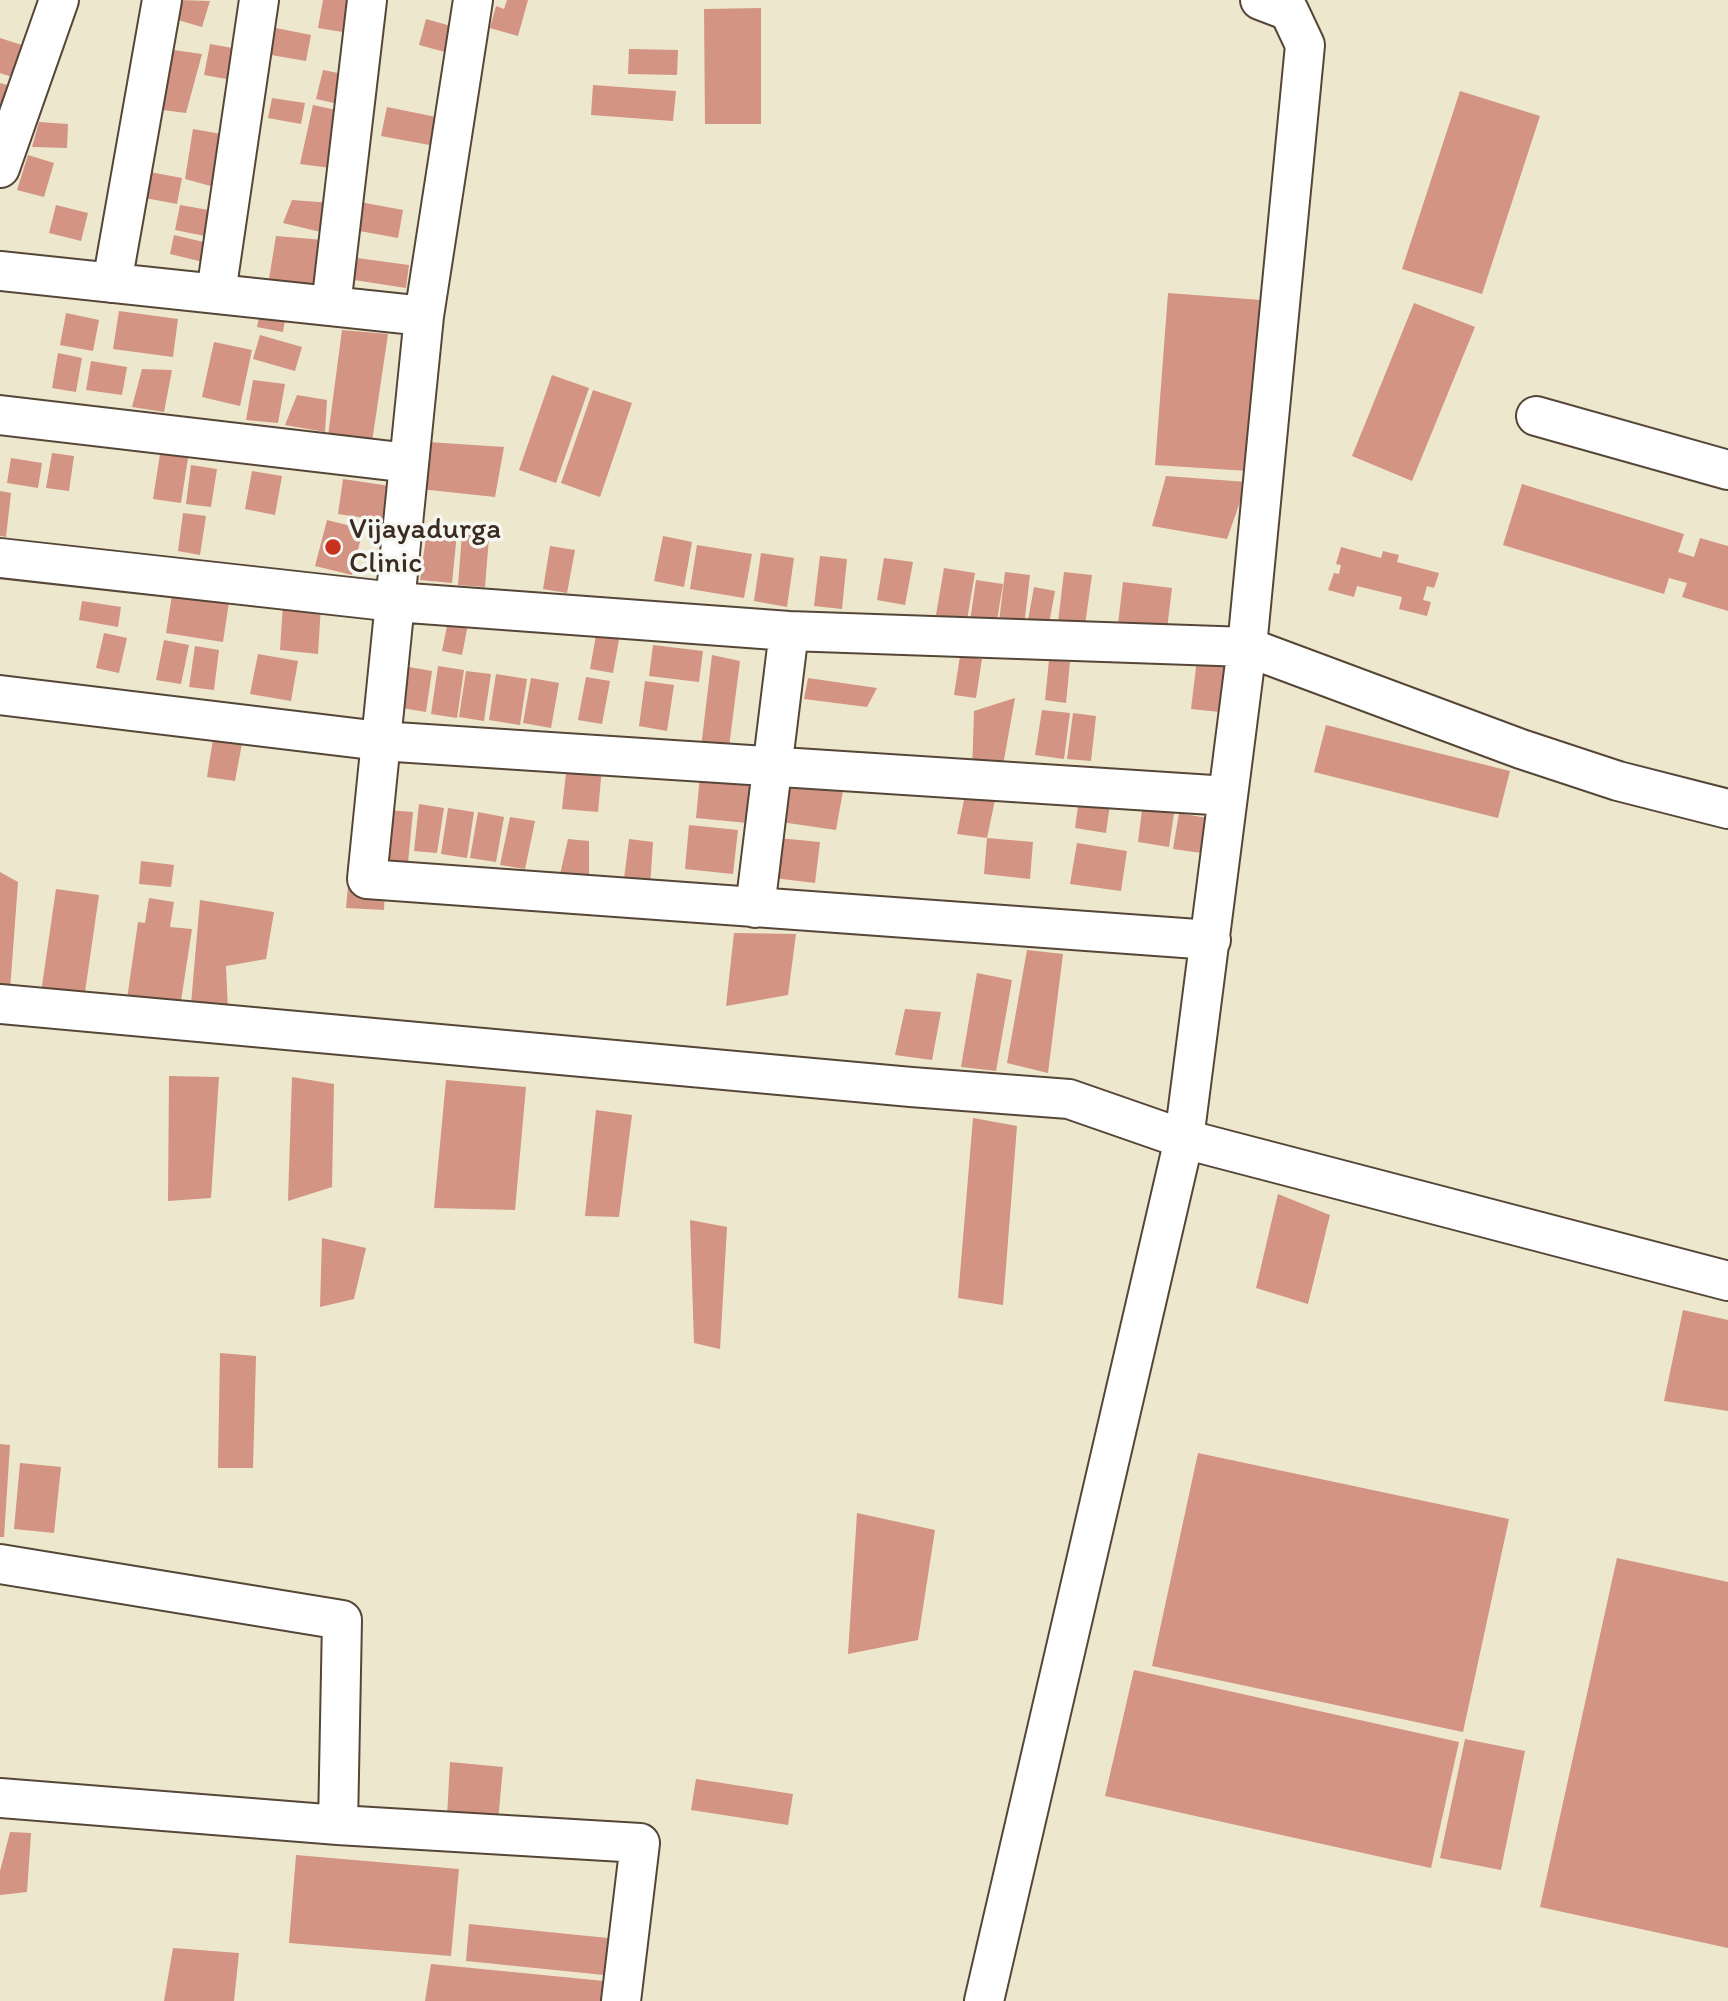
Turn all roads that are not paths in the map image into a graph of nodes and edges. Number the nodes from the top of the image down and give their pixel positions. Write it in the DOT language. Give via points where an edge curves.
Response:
graph roads {
  1 [pos="59,0"];
  2 [pos="162,0"];
  3 [pos="259,0"];
  4 [pos="367,0"];
  5 [pos="472,0"];
  6 [pos="1260,0"];
  7 [pos="0,168"];
  8 [pos="0,271"];
  9 [pos="112,283"];
  10 [pos="216,293"];
  11 [pos="331,306"];
  12 [pos="424,316"];
  13 [pos="0,415"];
  14 [pos="1536,416"];
  15 [pos="409,463"];
  16 [pos="1728,470"];
  17 [pos="0,558"];
  18 [pos="395,602"];
  19 [pos="789,631"];
  20 [pos="1247,647"];
  21 [pos="0,695"];
  22 [pos="380,741"];
  23 [pos="772,766"];
  24 [pos="1228,796"];
  25 [pos="1728,809"];
  26 [pos="755,908"];
  27 [pos="1211,940"];
  28 [pos="0,1004"];
  29 [pos="1184,1139"];
  30 [pos="1728,1281"];
  31 [pos="0,1564"];
  32 [pos="0,1798"];
  33 [pos="338,1825"];
  34 [pos="621,2001"];
  35 [pos="984,2001"];
  1 -- 7 [label="street"];
  2 -- 9 [label="street"];
  3 -- 10 [label="street"];
  4 -- 11 [label="street"];
  5 -- 12 [label="street"];
  6 -- 20 [label="street" via="1289,11 1305,45"];
  8 -- 9 [label="street"];
  9 -- 10 [label="street"];
  10 -- 11 [label="street"];
  11 -- 12 [label="street"];
  12 -- 15 [label="street"];
  13 -- 15 [label="street"];
  14 -- 16 [label="street"];
  15 -- 18 [label="street"];
  17 -- 18 [label="street"];
  18 -- 19 [label="street"];
  18 -- 22 [label="street"];
  19 -- 20 [label="street"];
  19 -- 23 [label="street"];
  20 -- 24 [label="street"];
  20 -- 25 [label="street" via="1521,749 1618,781"];
  21 -- 22 [label="street"];
  22 -- 23 [label="street"];
  22 -- 26 [label="street" via="367,879"];
  23 -- 24 [label="street"];
  23 -- 26 [label="street"];
  24 -- 27 [label="street"];
  26 -- 27 [label="street"];
  27 -- 29 [label="street"];
  28 -- 29 [label="street" via="1069,1099"];
  29 -- 30 [label="street"];
  29 -- 35 [label="street"];
  31 -- 33 [label="street" via="342,1620"];
  32 -- 33 [label="street"];
  33 -- 34 [label="street" via="640,1843"];
}
